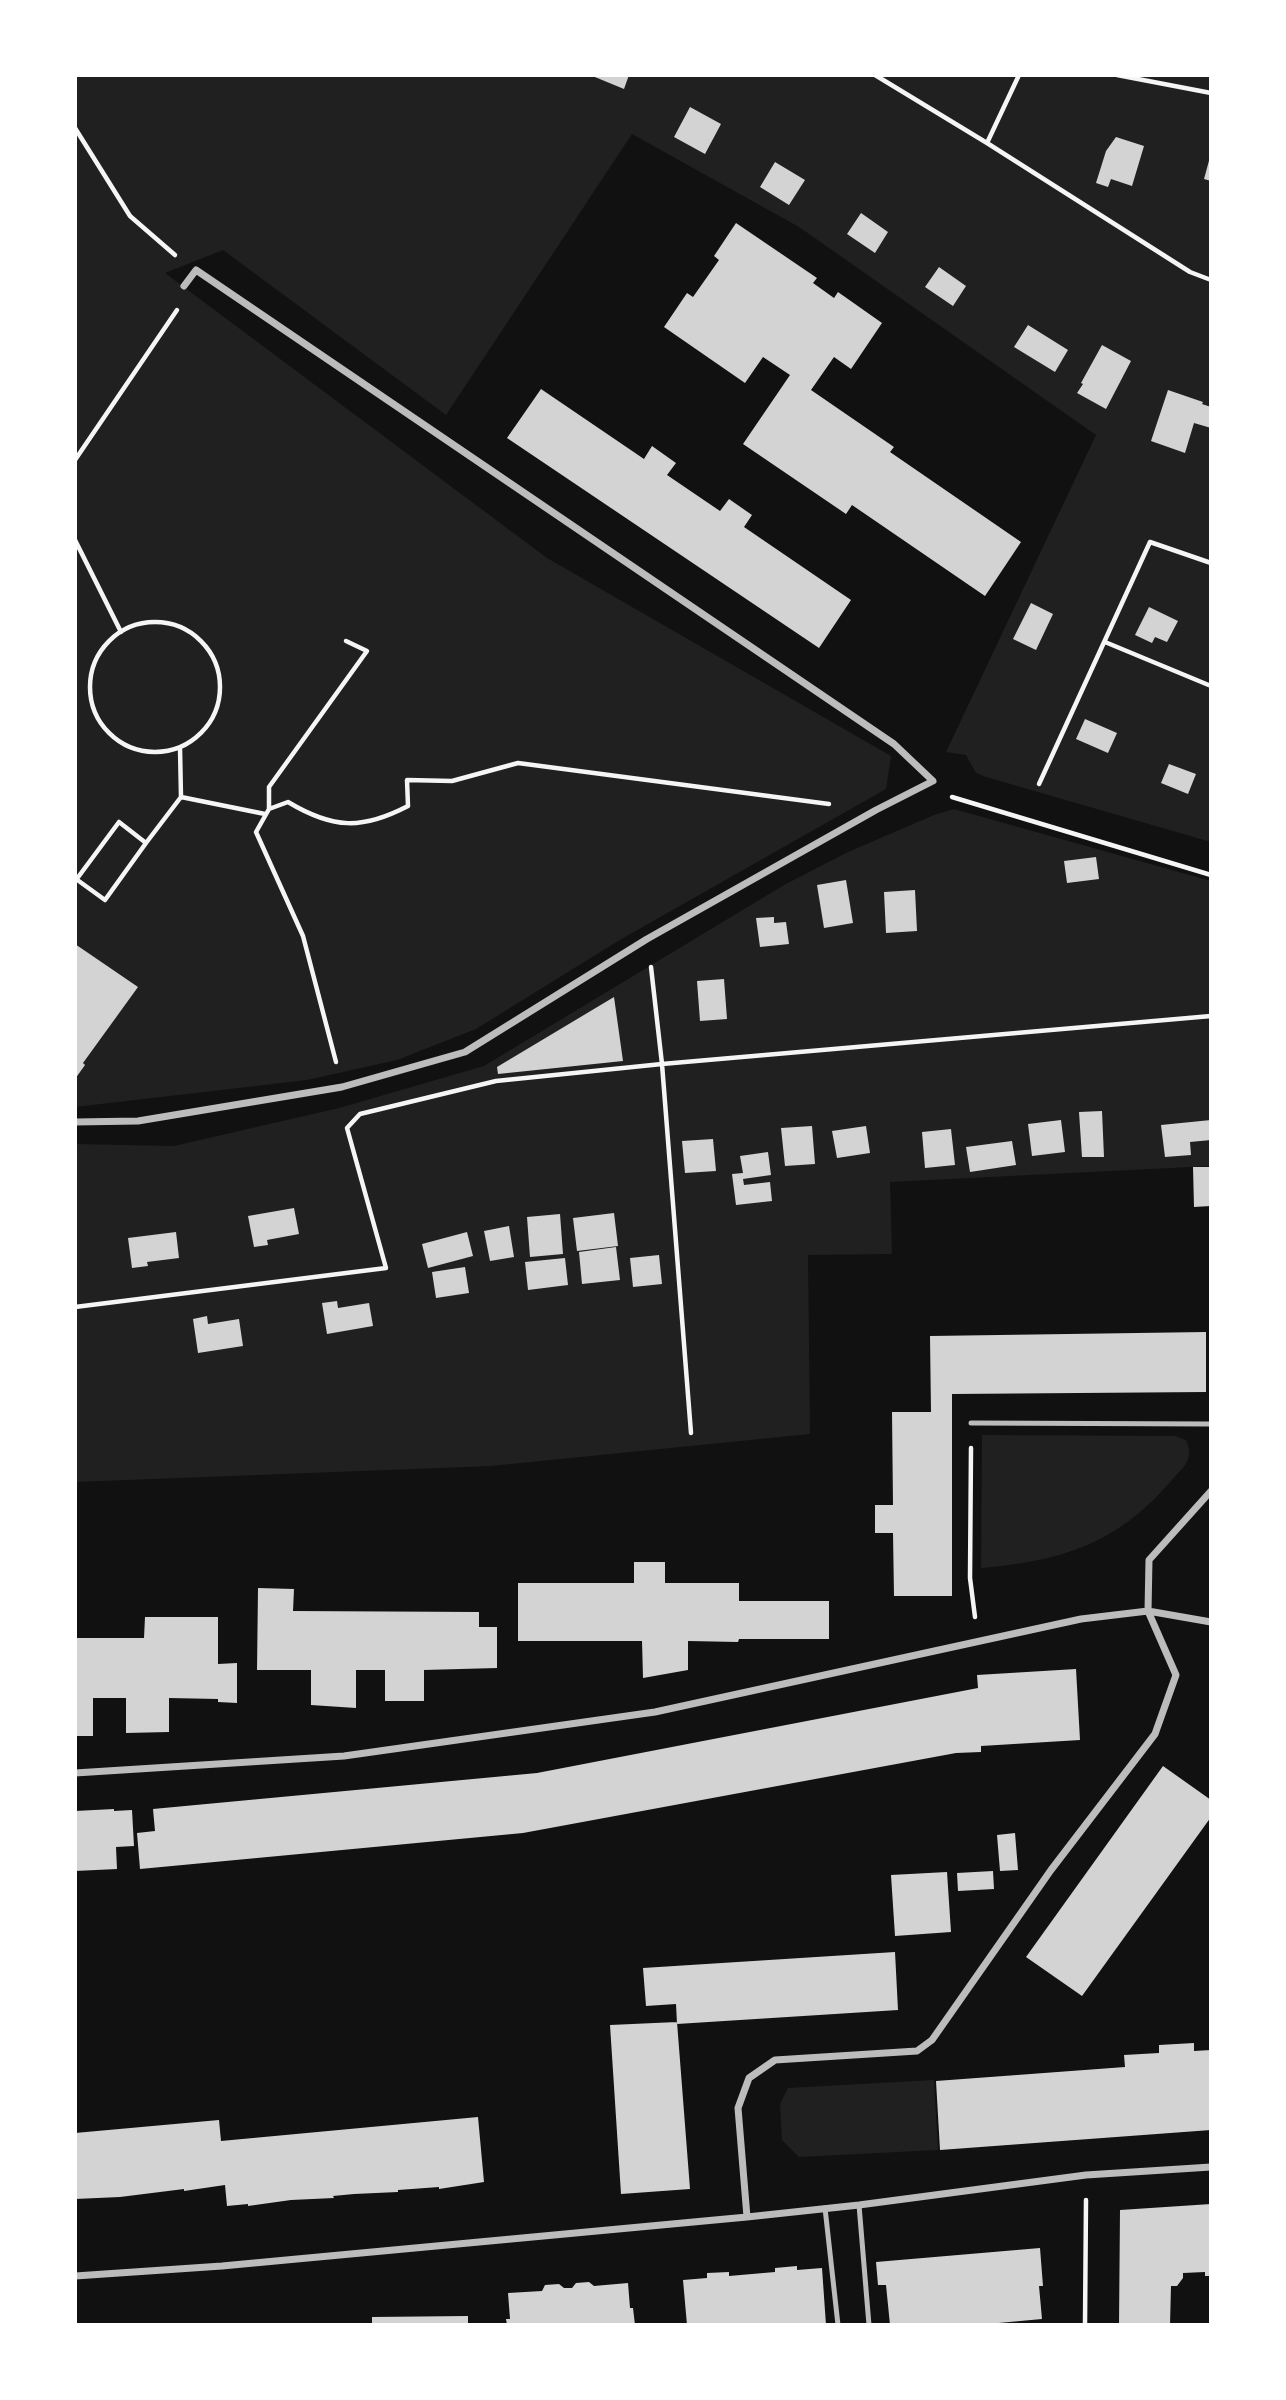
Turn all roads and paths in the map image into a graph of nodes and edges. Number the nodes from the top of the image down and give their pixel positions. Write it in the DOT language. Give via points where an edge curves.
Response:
graph roads {
  1 [pos="875,75"];
  2 [pos="1019,75"];
  3 [pos="1117,75"];
  4 [pos="1211,93"];
  5 [pos="75,128"];
  6 [pos="987,143"];
  7 [pos="196,270"];
  8 [pos="1211,280"];
  9 [pos="184,286"];
  10 [pos="75,460"];
  11 [pos="75,540"];
  12 [pos="1211,564"];
  13 [pos="121,632"];
  14 [pos="346,641"];
  15 [pos="1105,642"];
  16 [pos="1211,686"];
  17 [pos="180,748"];
  18 [pos="933,781"];
  19 [pos="1039,784"];
  20 [pos="181,797"];
  21 [pos="269,808"];
  22 [pos="876,810"];
  23 [pos="265,814"];
  24 [pos="146,843"];
  25 [pos="1211,875"];
  26 [pos="76,879"];
  27 [pos="647,940"];
  28 [pos="1211,1016"];
  29 [pos="662,1064"];
  30 [pos="342,1087"];
  31 [pos="75,1122"];
  32 [pos="75,1307"];
  33 [pos="971,1423"];
  34 [pos="1211,1424"];
  35 [pos="691,1433"];
  36 [pos="1211,1491"];
  37 [pos="1148,1611"];
  38 [pos="1211,1622"];
  39 [pos="978,1643"];
  40 [pos="75,1773"];
  41 [pos="1211,2167"];
  42 [pos="1086,2175"];
  43 [pos="859,2205"];
  44 [pos="825,2208"];
  45 [pos="747,2217"];
  46 [pos="75,2276"];
  47 [pos="838,2325"];
  48 [pos="869,2325"];
  49 [pos="1084,2325"];
  1 -- 6 [label="path"];
  2 -- 6 [label="path"];
  3 -- 4 [label="path"];
  5 -- 7 [label="path" via="130,216"];
  6 -- 8 [label="path" via="1190,272"];
  7 -- 9 [label="street"];
  7 -- 18 [label="street" via="894,744"];
  9 -- 10 [label="path" via="176,314"];
  11 -- 13 [label="path"];
  12 -- 15 [label="path" via="1150,542"];
  13 -- 17 [label="path" via="106,642 90,683 92,704 101,722 116,739 136,749"];
  13 -- 17 [label="path" via="140,623 171,624 198,638 211,653 219,674 220,697 213,718 199,736"];
  14 -- 21 [label="path" via="367,651 269,787"];
  15 -- 16 [label="path"];
  15 -- 19 [label="path"];
  17 -- 20 [label="path"];
  18 -- 22 [label="street"];
  18 -- 25 [label="path" via="953,798"];
  20 -- 23 [label="path"];
  20 -- 24 [label="path"];
  21 -- 22 [label="path" via="288,802 331,822 359,824 408,806 407,780 452,781 517,763"];
  21 -- 23 [label="path"];
  22 -- 27 [label="street"];
  23 -- 30 [label="path" via="256,832 303,936"];
  24 -- 26 [label="path" via="119,822"];
  24 -- 26 [label="path" via="105,900"];
  27 -- 29 [label="path"];
  27 -- 30 [label="street" via="465,1052"];
  28 -- 29 [label="path"];
  29 -- 32 [label="path" via="496,1082 360,1114 347,1128 386,1268"];
  29 -- 35 [label="path"];
  30 -- 31 [label="street" via="138,1121"];
  33 -- 34 [label="lane"];
  33 -- 39 [label="path" via="970,1578"];
  36 -- 37 [label="street" via="1149,1560"];
  37 -- 38 [label="street"];
  37 -- 39 [label="street" via="1081,1619"];
  37 -- 45 [label="street" via="1176,1675 1155,1734 1051,1870 932,2040 917,2051 775,2060 749,2078 738,2108"];
  39 -- 40 [label="street" via="655,1712 344,1756"];
  41 -- 42 [label="street"];
  42 -- 43 [label="street"];
  42 -- 49 [label="path"];
  43 -- 44 [label="street"];
  43 -- 48 [label="lane"];
  44 -- 45 [label="street"];
  44 -- 47 [label="lane"];
  45 -- 46 [label="street"];
}
